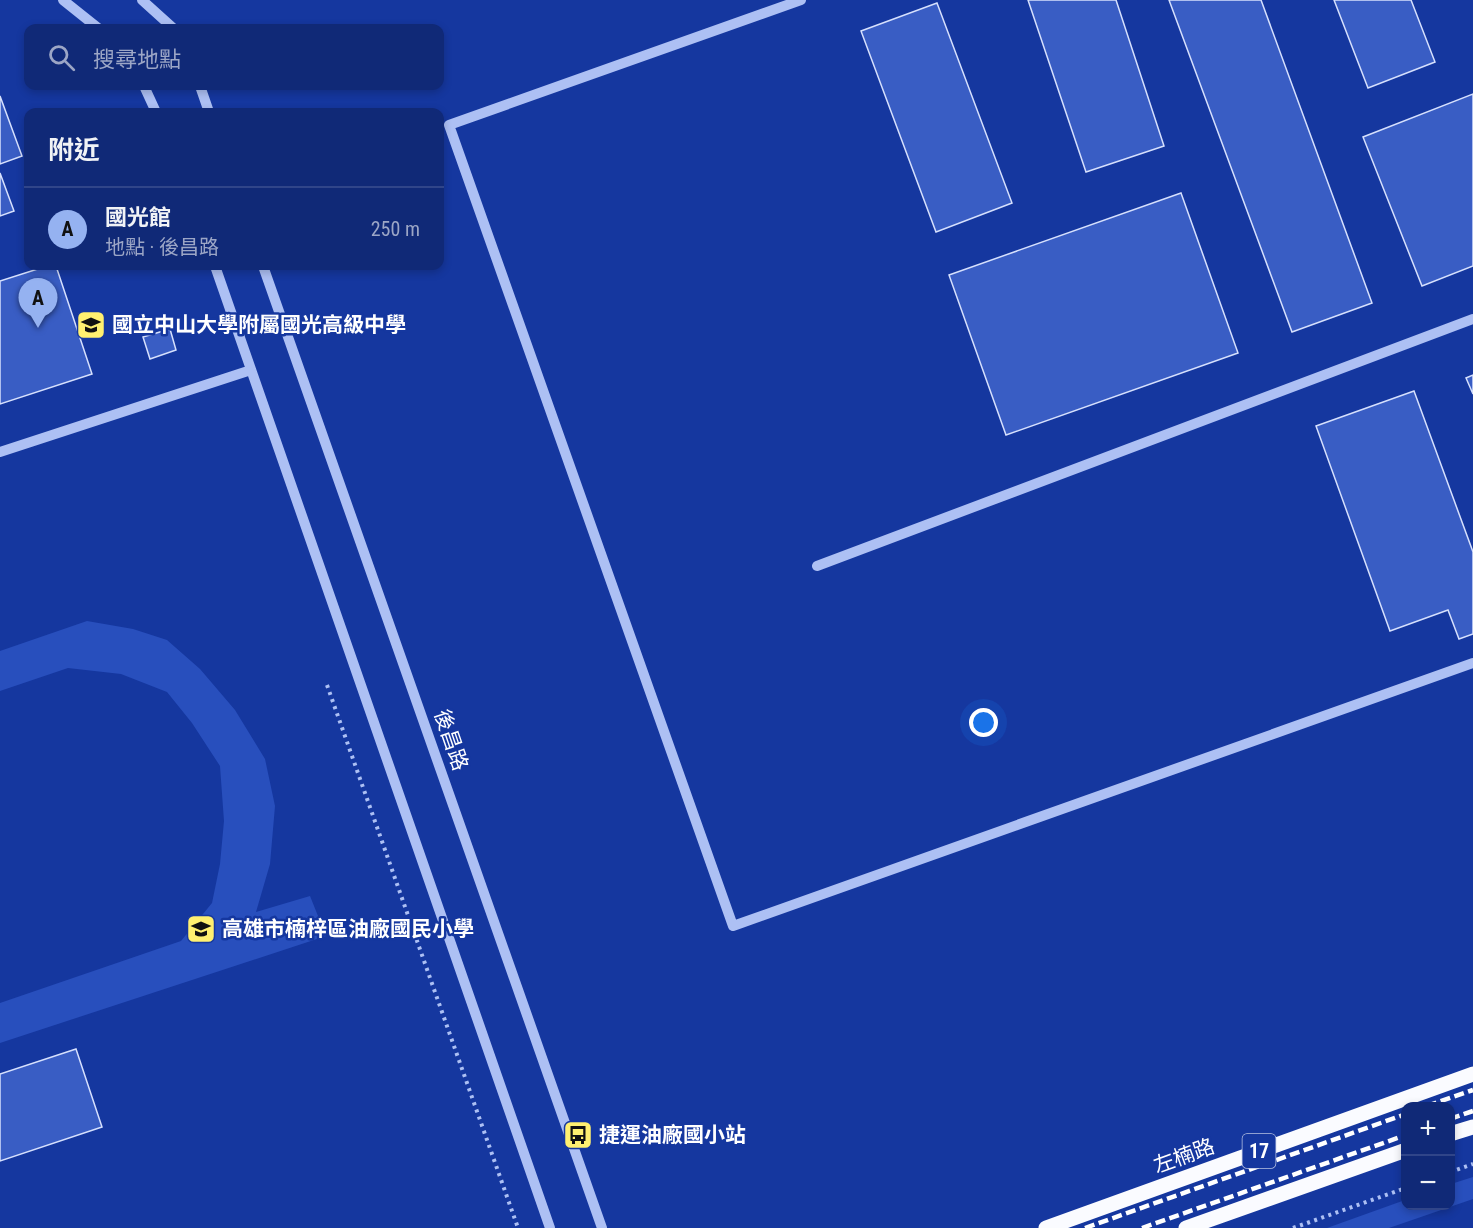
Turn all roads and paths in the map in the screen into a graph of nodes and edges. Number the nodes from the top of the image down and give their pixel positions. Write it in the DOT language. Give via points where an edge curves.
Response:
graph roads {
  1 [pos="63,0"];
  2 [pos="142,0"];
  3 [pos="801,0"];
  4 [pos="93,24"];
  5 [pos="169,24"];
  6 [pos="146,90"];
  7 [pos="201,90"];
  8 [pos="154,108"];
  9 [pos="208,108"];
  10 [pos="216,270"];
  11 [pos="264,270"];
  12 [pos="1473,319"];
  13 [pos="251,370"];
  14 [pos="0,452"];
  15 [pos="816,566"];
  16 [pos="1473,663"];
  17 [pos="327,685"];
  18 [pos="1473,1074"];
  19 [pos="1473,1126"];
  20 [pos="1455,1132"];
  21 [pos="1401,1152"];
  22 [pos="1473,1164"];
  23 [pos="1455,1170"];
  24 [pos="1401,1190"];
  25 [pos="518,1228"];
  26 [pos="550,1228"];
  27 [pos="602,1228"];
  28 [pos="1046,1228"];
  29 [pos="1186,1228"];
  30 [pos="1293,1228"];
  1 -- 4 [label="street"];
  2 -- 5 [label="street"];
  3 -- 16 [label="street" via="449,125 733,926"];
  6 -- 8 [label="street"];
  7 -- 9 [label="street"];
  10 -- 13 [label="street"];
  11 -- 27 [label="street, 後昌路"];
  12 -- 15 [label="street"];
  13 -- 14 [label="street"];
  13 -- 26 [label="street"];
  17 -- 25 [label="path"];
  18 -- 28 [label="main road, 左楠路 / 17"];
  19 -- 20 [label="main road"];
  21 -- 29 [label="main road, 17"];
  22 -- 23 [label="path"];
  24 -- 30 [label="path"];
}
